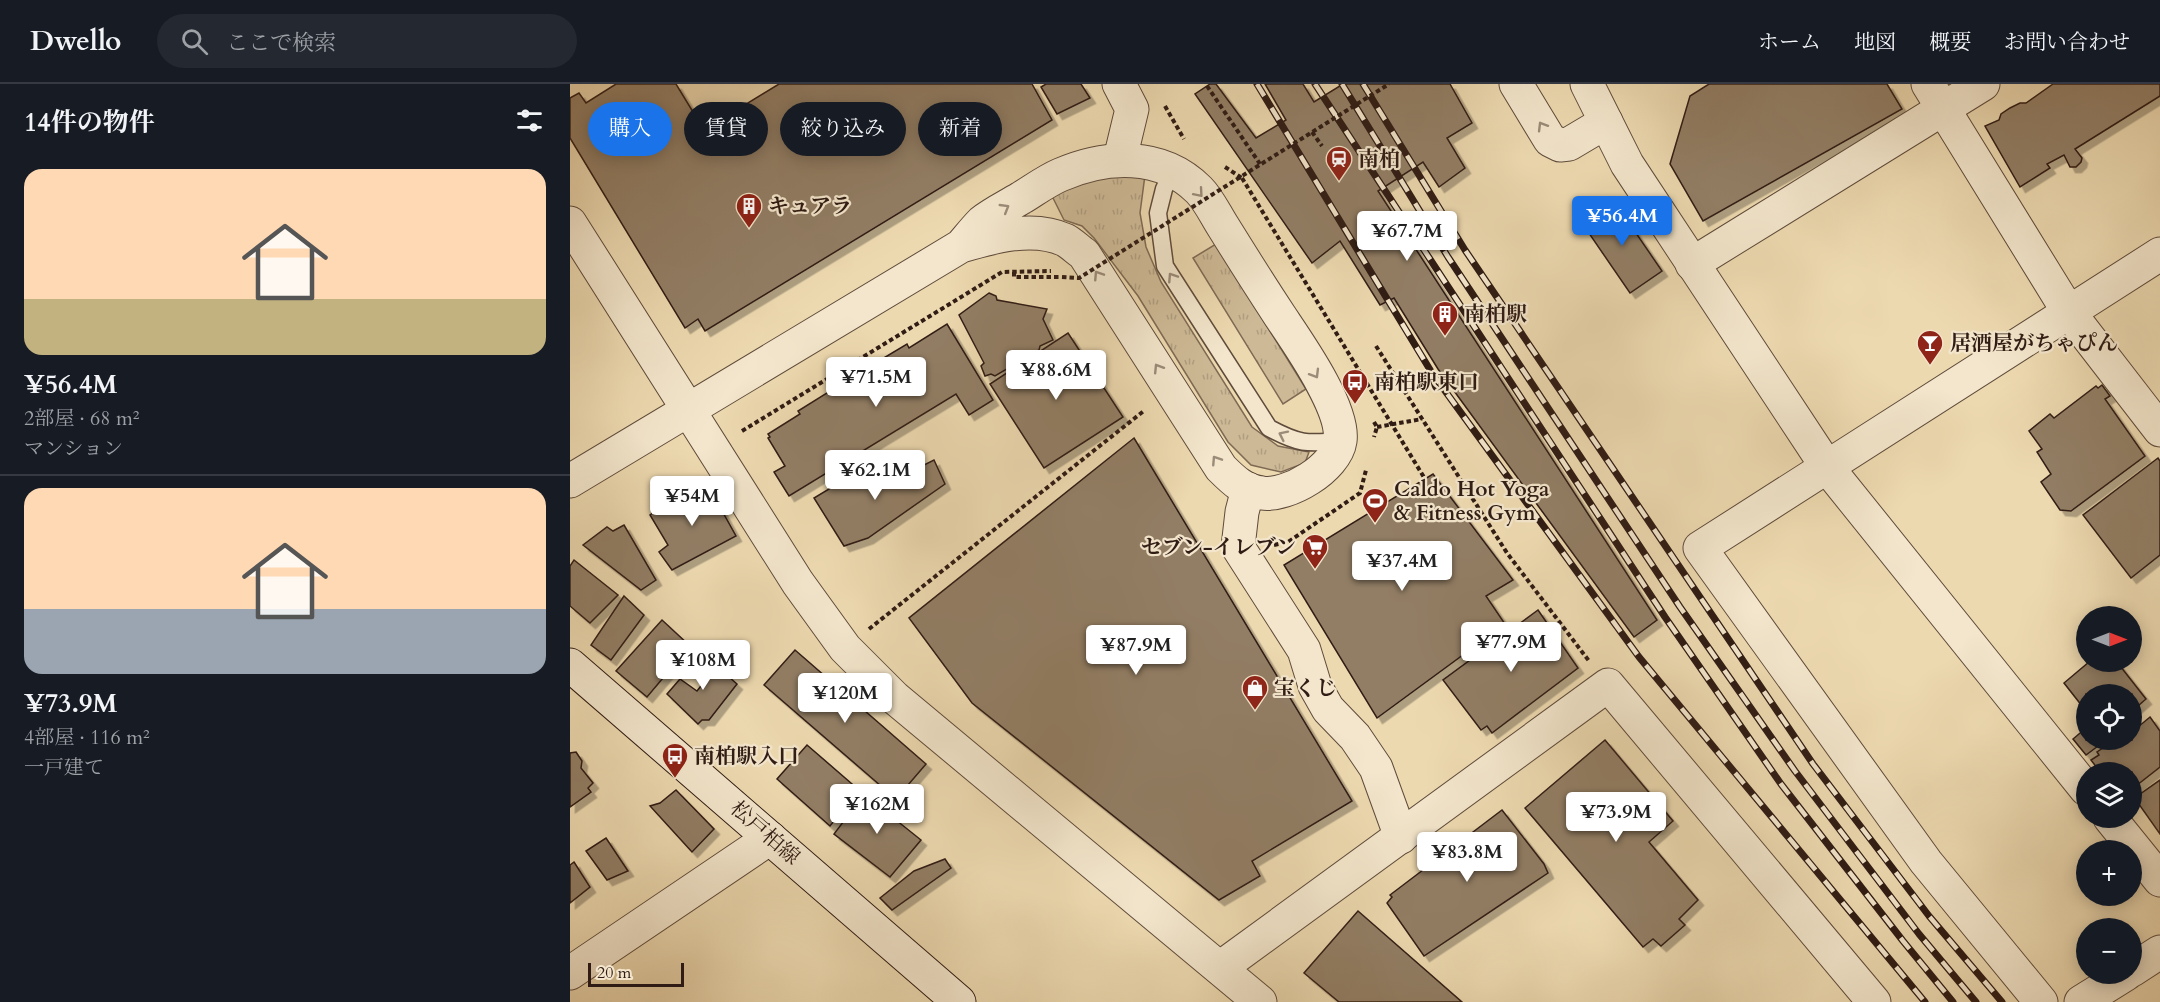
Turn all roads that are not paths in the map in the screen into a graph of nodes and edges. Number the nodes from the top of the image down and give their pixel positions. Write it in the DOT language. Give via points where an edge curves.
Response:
graph roads {
  1 [pos="1119,84"];
  2 [pos="1516,84"];
  3 [pos="1589,84"];
  4 [pos="1983,84"];
  5 [pos="1935,96"];
  6 [pos="1606,122"];
  7 [pos="1120,159"];
  8 [pos="1173,170"];
  9 [pos="570,223"];
  10 [pos="961,246"];
  11 [pos="2160,254"];
  12 [pos="1692,264"];
  13 [pos="2068,311"];
  14 [pos="688,410"];
  15 [pos="2160,430"];
  16 [pos="1340,441"];
  17 [pos="1827,467"];
  18 [pos="570,481"];
  19 [pos="1248,489"];
  20 [pos="570,665"];
  21 [pos="2076,777"];
  22 [pos="2118,828"];
  23 [pos="1401,837"];
  24 [pos="770,838"];
  25 [pos="2160,880"];
  26 [pos="2160,952"];
  27 [pos="2142,964"];
  28 [pos="1220,968"];
  29 [pos="570,973"];
  30 [pos="2110,984"];
  31 [pos="1867,1000"];
  32 [pos="959,1002"];
  33 [pos="1260,1002"];
  34 [pos="2041,1002"];
  35 [pos="2081,1002"];
  1 -- 7 [label="street" via="1132,109"];
  6 -- 2 [label="street, one-way" via="1569,144 1550,140"];
  3 -- 6 [label="street"];
  4 -- 5 [label="street"];
  5 -- 12 [label="street"];
  5 -- 13 [label="street"];
  6 -- 12 [label="street" via="1627,164"];
  7 -- 8 [label="street"];
  10 -- 7 [label="street, one-way" via="983,221 1058,175"];
  8 -- 16 [label="street, one-way" via="1200,191 1292,334 1331,400"];
  16 -- 8 [label="lane, one-way" via="1295,441 1269,428 1165,266 1158,213"];
  9 -- 14 [label="street"];
  10 -- 14 [label="street"];
  19 -- 10 [label="street, one-way" via="1221,468 1084,254 1064,240 1042,234 993,237"];
  11 -- 13 [label="street"];
  12 -- 17 [label="street"];
  13 -- 15 [label="street"];
  13 -- 17 [label="street"];
  14 -- 18 [label="street"];
  14 -- 28 [label="street" via="798,583 845,648 895,698"];
  16 -- 19 [label="street" via="1321,470 1295,487 1264,494"];
  17 -- 21 [label="street"];
  17 -- 34 [label="street" via="1700,548 1926,862"];
  19 -- 23 [label="street" via="1238,547 1304,650 1315,686 1328,709 1355,737 1376,768"];
  20 -- 24 [label="street, 松戸柏線"];
  22 -- 25 [label="street"];
  23 -- 28 [label="street"];
  23 -- 31 [label="street" via="1608,685"];
  24 -- 29 [label="street"];
  24 -- 32 [label="street, 松戸柏線"];
  26 -- 27 [label="street"];
  28 -- 33 [label="street"];
  30 -- 35 [label="street"];
}
